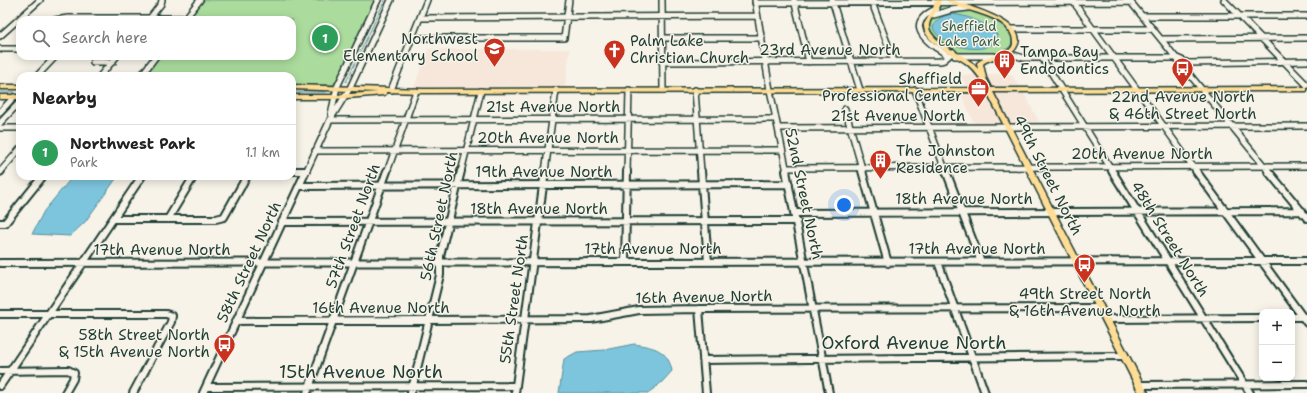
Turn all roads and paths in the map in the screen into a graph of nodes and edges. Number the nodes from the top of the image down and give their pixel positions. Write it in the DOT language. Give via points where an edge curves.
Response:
graph roads {
  1 [pos="40,0"];
  2 [pos="200,0"];
  3 [pos="378,0"];
  4 [pos="391,0"];
  5 [pos="427,0"];
  6 [pos="569,0"];
  7 [pos="662,0"];
  8 [pos="1224,0"];
  9 [pos="755,1"];
  10 [pos="794,1"];
  11 [pos="833,1"];
  12 [pos="872,1"];
  13 [pos="938,1"];
  14 [pos="950,1"];
  15 [pos="1006,1"];
  16 [pos="1072,1"];
  17 [pos="1130,1"];
  18 [pos="162,2"];
  19 [pos="968,8"];
  20 [pos="936,9"];
  21 [pos="934,15"];
  22 [pos="19,16"];
  23 [pos="152,16"];
  24 [pos="187,16"];
  25 [pos="757,16"];
  26 [pos="1143,16"];
  27 [pos="1240,16"];
  28 [pos="1307,16"];
  29 [pos="567,17"];
  30 [pos="663,17"];
  31 [pos="420,18"];
  32 [pos="16,19"];
  33 [pos="1010,29"];
  34 [pos="1093,29"];
  35 [pos="1153,29"];
  36 [pos="3,30"];
  37 [pos="0,36"];
  38 [pos="411,38"];
  39 [pos="664,38"];
  40 [pos="762,38"];
  41 [pos="1307,38"];
  42 [pos="1161,39"];
  43 [pos="1262,39"];
  44 [pos="0,48"];
  45 [pos="16,48"];
  46 [pos="953,52"];
  47 [pos="1007,53"];
  48 [pos="948,56"];
  49 [pos="960,56"];
  50 [pos="994,56"];
  51 [pos="1042,58"];
  52 [pos="1114,58"];
  53 [pos="1177,58"];
  54 [pos="52,60"];
  55 [pos="153,60"];
  56 [pos="852,61"];
  57 [pos="894,61"];
  58 [pos="1307,61"];
  59 [pos="93,62"];
  60 [pos="113,62"];
  61 [pos="662,62"];
  62 [pos="766,62"];
  63 [pos="809,62"];
  64 [pos="1284,62"];
  65 [pos="41,72"];
  66 [pos="104,72"];
  67 [pos="144,72"];
  68 [pos="983,78"];
  69 [pos="1307,85"];
  70 [pos="0,87"];
  71 [pos="16,87"];
  72 [pos="296,87"];
  73 [pos="337,87"];
  74 [pos="350,88"];
  75 [pos="1063,89"];
  76 [pos="391,90"];
  77 [pos="556,90"];
  78 [pos="629,90"];
  79 [pos="662,90"];
  80 [pos="695,90"];
  81 [pos="770,90"];
  82 [pos="860,90"];
  83 [pos="915,90"];
  84 [pos="989,90"];
  85 [pos="1137,90"];
  86 [pos="1204,90"];
  87 [pos="1307,90"];
  88 [pos="416,91"];
  89 [pos="482,91"];
  90 [pos="344,96"];
  91 [pos="0,97"];
  92 [pos="296,97"];
  93 [pos="335,97"];
  94 [pos="16,98"];
  95 [pos="16,100"];
  96 [pos="16,101"];
  97 [pos="845,110"];
  98 [pos="0,112"];
  99 [pos="552,119"];
  100 [pos="629,119"];
  101 [pos="698,119"];
  102 [pos="776,119"];
  103 [pos="330,120"];
  104 [pos="405,120"];
  105 [pos="474,120"];
  106 [pos="0,124"];
  107 [pos="1307,126"];
  108 [pos="1008,127"];
  109 [pos="1086,127"];
  110 [pos="1164,127"];
  111 [pos="1234,127"];
  112 [pos="0,128"];
  113 [pos="16,128"];
  114 [pos="778,128"];
  115 [pos="850,128"];
  116 [pos="930,128"];
  117 [pos="628,150"];
  118 [pos="700,150"];
  119 [pos="782,150"];
  120 [pos="315,151"];
  121 [pos="394,151"];
  122 [pos="467,151"];
  123 [pos="548,151"];
  124 [pos="16,154"];
  125 [pos="1266,166"];
  126 [pos="1307,166"];
  127 [pos="945,167"];
  128 [pos="1029,167"];
  129 [pos="1110,167"];
  130 [pos="1193,167"];
  131 [pos="786,168"];
  132 [pos="861,168"];
  133 [pos="296,171"];
  134 [pos="306,171"];
  135 [pos="0,172"];
  136 [pos="39,180"];
  137 [pos="139,180"];
  138 [pos="192,180"];
  139 [pos="245,180"];
  140 [pos="789,184"];
  141 [pos="543,185"];
  142 [pos="627,185"];
  143 [pos="703,185"];
  144 [pos="299,186"];
  145 [pos="382,186"];
  146 [pos="458,186"];
  147 [pos="1226,211"];
  148 [pos="1302,211"];
  149 [pos="963,212"];
  150 [pos="1052,212"];
  151 [pos="1138,212"];
  152 [pos="795,213"];
  153 [pos="874,213"];
  154 [pos="1307,218"];
  155 [pos="113,219"];
  156 [pos="168,219"];
  157 [pos="282,222"];
  158 [pos="369,222"];
  159 [pos="449,222"];
  160 [pos="538,222"];
  161 [pos="626,222"];
  162 [pos="706,222"];
  163 [pos="797,222"];
  164 [pos="2,223"];
  165 [pos="1168,261"];
  166 [pos="1262,261"];
  167 [pos="1307,261"];
  168 [pos="625,262"];
  169 [pos="708,262"];
  170 [pos="805,262"];
  171 [pos="938,262"];
  172 [pos="981,262"];
  173 [pos="1077,262"];
  174 [pos="83,263"];
  175 [pos="263,263"];
  176 [pos="355,263"];
  177 [pos="440,263"];
  178 [pos="532,263"];
  179 [pos="888,263"];
  180 [pos="0,264"];
  181 [pos="954,308"];
  182 [pos="1100,308"];
  183 [pos="699,309"];
  184 [pos="814,309"];
  185 [pos="0,314"];
  186 [pos="49,314"];
  187 [pos="1295,317"];
  188 [pos="1259,318"];
  189 [pos="1106,319"];
  190 [pos="1204,319"];
  191 [pos="1306,319"];
  192 [pos="524,320"];
  193 [pos="236,321"];
  194 [pos="428,321"];
  195 [pos="332,322"];
  196 [pos="1125,356"];
  197 [pos="973,358"];
  198 [pos="823,359"];
  199 [pos="703,360"];
  200 [pos="0,371"];
  201 [pos="10,371"];
  202 [pos="1244,384"];
  203 [pos="1307,384"];
  204 [pos="0,386"];
  205 [pos="515,389"];
  206 [pos="1142,389"];
  207 [pos="204,390"];
  208 [pos="308,390"];
  209 [pos="412,390"];
  210 [pos="65,393"];
  211 [pos="133,393"];
  212 [pos="706,393"];
  213 [pos="829,393"];
  214 [pos="985,393"];
  215 [pos="1250,393"];
  1 -- 22 [label="street"];
  2 -- 24 [label="street"];
  3 -- 73 [label="street, 58th Street North"];
  4 -- 74 [label="street, 58th Street North"];
  5 -- 31 [label="street"];
  6 -- 29 [label="street"];
  7 -- 30 [label="street"];
  8 -- 27 [label="street"];
  9 -- 10 [label="street"];
  9 -- 25 [label="street, 52nd Street North"];
  10 -- 11 [label="street"];
  10 -- 63 [label="street"];
  11 -- 12 [label="street"];
  11 -- 56 [label="street"];
  12 -- 13 [label="street"];
  12 -- 57 [label="street"];
  13 -- 14 [label="street"];
  13 -- 20 [label="main road"];
  14 -- 15 [label="street"];
  14 -- 19 [label="main road"];
  15 -- 16 [label="street"];
  16 -- 17 [label="street"];
  16 -- 34 [label="street"];
  17 -- 26 [label="street"];
  18 -- 23 [label="street"];
  19 -- 21 [label="street"];
  19 -- 33 [label="main road" via="990,16"];
  20 -- 21 [label="main road"];
  20 -- 48 [label="street" via="922,17 918,27 925,40"];
  21 -- 46 [label="main road" via="926,24 927,31 934,40"];
  25 -- 30 [label="street"];
  25 -- 40 [label="street, 52nd Street North"];
  26 -- 27 [label="street"];
  26 -- 35 [label="street"];
  27 -- 28 [label="street"];
  27 -- 43 [label="street"];
  29 -- 30 [label="street"];
  29 -- 31 [label="street"];
  29 -- 38 [label="street" via="564,38"];
  30 -- 39 [label="street"];
  31 -- 38 [label="street"];
  32 -- 36 [label="street"];
  33 -- 34 [label="street"];
  33 -- 47 [label="main road" via="1016,42 1015,47"];
  34 -- 35 [label="street"];
  34 -- 52 [label="street"];
  35 -- 42 [label="street"];
  36 -- 37 [label="street"];
  38 -- 76 [label="street"];
  39 -- 40 [label="street"];
  39 -- 61 [label="street"];
  40 -- 62 [label="street, 52nd Street North"];
  41 -- 43 [label="street"];
  42 -- 43 [label="street"];
  42 -- 53 [label="street"];
  43 -- 64 [label="street"];
  44 -- 45 [label="street"];
  46 -- 48 [label="street, 23rd Avenue North"];
  46 -- 49 [label="main road"];
  47 -- 50 [label="main road, 49th Street North"];
  47 -- 51 [label="street" via="1018,57"];
  48 -- 49 [label="street, 23rd Avenue North"];
  48 -- 57 [label="street, 23rd Avenue North" via="942,61"];
  49 -- 50 [label="street, 23rd Avenue North"];
  49 -- 68 [label="main road"];
  50 -- 68 [label="main road, 49th Street North" via="980,63"];
  51 -- 52 [label="street"];
  51 -- 75 [label="street, 48th Street North"];
  52 -- 53 [label="street"];
  52 -- 85 [label="street"];
  53 -- 64 [label="street" via="1188,63"];
  53 -- 86 [label="street"];
  54 -- 65 [label="street"];
  55 -- 67 [label="street"];
  56 -- 57 [label="street, 23rd Avenue North"];
  56 -- 63 [label="street, 23rd Avenue North"];
  56 -- 82 [label="street"];
  58 -- 64 [label="street"];
  59 -- 60 [label="street"];
  60 -- 66 [label="street"];
  61 -- 62 [label="street, 23rd Avenue North"];
  61 -- 79 [label="street"];
  62 -- 63 [label="street, 23rd Avenue North"];
  62 -- 81 [label="street, 52nd Street North"];
  64 -- 69 [label="street"];
  68 -- 84 [label="main road, 49th Street North"];
  70 -- 71 [label="main road"];
  72 -- 73 [label="main road"];
  73 -- 74 [label="main road"];
  73 -- 93 [label="street, 58th Street North"];
  74 -- 76 [label="main road"];
  74 -- 90 [label="street, 58th Street North"];
  75 -- 84 [label="main road"];
  75 -- 85 [label="main road"];
  75 -- 109 [label="street, 48th Street North"];
  76 -- 88 [label="main road"];
  77 -- 78 [label="main road"];
  77 -- 89 [label="main road"];
  77 -- 99 [label="street, 55th Street North"];
  78 -- 79 [label="main road"];
  78 -- 100 [label="street"];
  79 -- 80 [label="main road"];
  80 -- 81 [label="main road"];
  80 -- 101 [label="street"];
  81 -- 82 [label="main road"];
  81 -- 102 [label="street, 52nd Street North"];
  82 -- 83 [label="main road"];
  83 -- 84 [label="main road"];
  83 -- 116 [label="street"];
  84 -- 108 [label="main road, 49th Street North"];
  85 -- 86 [label="main road"];
  85 -- 110 [label="street"];
  86 -- 87 [label="main road"];
  86 -- 111 [label="street"];
  88 -- 89 [label="main road"];
  88 -- 90 [label="main road"];
  88 -- 104 [label="street, 57th Street North"];
  89 -- 105 [label="street, 56th Street North"];
  90 -- 93 [label="main road"];
  90 -- 103 [label="street, 58th Street North"];
  91 -- 94 [label="main road"];
  92 -- 93 [label="main road"];
  93 -- 103 [label="street, 58th Street North"];
  95 -- 98 [label="street"];
  96 -- 106 [label="street"];
  97 -- 115 [label="street"];
  99 -- 100 [label="street, 21st Avenue North"];
  99 -- 105 [label="street, 21st Avenue North"];
  99 -- 123 [label="street, 55th Street North"];
  100 -- 101 [label="street, 21st Avenue North"];
  100 -- 117 [label="street"];
  101 -- 102 [label="street, 21st Avenue North"];
  101 -- 118 [label="street"];
  102 -- 114 [label="street, 52nd Street North"];
  103 -- 104 [label="street, 21st Avenue North"];
  103 -- 120 [label="street, 58th Street North"];
  104 -- 105 [label="street, 21st Avenue North"];
  104 -- 121 [label="street, 57th Street North"];
  105 -- 122 [label="street, 56th Street North"];
  107 -- 111 [label="street, 21st Avenue North"];
  108 -- 109 [label="street, 21st Avenue North"];
  108 -- 116 [label="street, 21st Avenue North"];
  108 -- 128 [label="main road, 49th Street North"];
  109 -- 110 [label="street, 21st Avenue North"];
  109 -- 129 [label="street, 48th Street North"];
  110 -- 111 [label="street, 21st Avenue North"];
  110 -- 130 [label="street"];
  111 -- 125 [label="street"];
  112 -- 113 [label="street"];
  114 -- 115 [label="street, 21st Avenue North"];
  114 -- 119 [label="street, 52nd Street North"];
  115 -- 116 [label="street, 21st Avenue North"];
  115 -- 132 [label="street"];
  116 -- 127 [label="street"];
  117 -- 118 [label="street, 20th Avenue North"];
  117 -- 123 [label="street, 20th Avenue North"];
  117 -- 142 [label="street"];
  118 -- 119 [label="street, 20th Avenue North"];
  118 -- 143 [label="street"];
  119 -- 131 [label="street, 52nd Street North"];
  120 -- 121 [label="street, 20th Avenue North"];
  120 -- 134 [label="street, 58th Street North"];
  121 -- 122 [label="street, 20th Avenue North"];
  121 -- 145 [label="street, 57th Street North"];
  122 -- 123 [label="street, 20th Avenue North"];
  122 -- 146 [label="street, 56th Street North"];
  123 -- 141 [label="street, 55th Street North"];
  124 -- 135 [label="street"];
  125 -- 126 [label="street, 20th Avenue North"];
  125 -- 130 [label="street, 20th Avenue North"];
  125 -- 148 [label="street"];
  127 -- 128 [label="street, 20th Avenue North"];
  127 -- 132 [label="street, 20th Avenue North"];
  127 -- 149 [label="street"];
  128 -- 129 [label="street, 20th Avenue North"];
  128 -- 150 [label="main road, 49th Street North"];
  129 -- 130 [label="street, 20th Avenue North"];
  129 -- 151 [label="street, 48th Street North"];
  130 -- 147 [label="street"];
  131 -- 132 [label="street, 20th Avenue North"];
  131 -- 140 [label="street, 52nd Street North"];
  132 -- 153 [label="street"];
  133 -- 134 [label="street"];
  134 -- 144 [label="street, 58th Street North"];
  136 -- 164 [label="street"];
  137 -- 155 [label="street"];
  138 -- 156 [label="street"];
  139 -- 156 [label="street" via="224,217"];
  140 -- 143 [label="street, 19th Avenue North"];
  140 -- 152 [label="street, 52nd Street North"];
  141 -- 142 [label="street, 19th Avenue North"];
  141 -- 146 [label="street, 19th Avenue North"];
  141 -- 160 [label="street, 55th Street North"];
  142 -- 143 [label="street, 19th Avenue North"];
  142 -- 161 [label="street"];
  143 -- 162 [label="street"];
  144 -- 145 [label="street, 19th Avenue North"];
  144 -- 157 [label="street, 58th Street North"];
  145 -- 146 [label="street, 19th Avenue North"];
  145 -- 158 [label="street, 57th Street North"];
  146 -- 159 [label="street, 56th Street North"];
  147 -- 148 [label="street, 18th Avenue North"];
  147 -- 151 [label="street, 18th Avenue North"];
  147 -- 166 [label="street"];
  148 -- 154 [label="street"];
  149 -- 150 [label="street, 18th Avenue North"];
  149 -- 153 [label="street, 18th Avenue North"];
  149 -- 172 [label="street"];
  150 -- 151 [label="street, 18th Avenue North"];
  150 -- 173 [label="main road, 49th Street North"];
  151 -- 165 [label="street, 48th Street North"];
  152 -- 153 [label="street, 18th Avenue North"];
  152 -- 163 [label="street, 52nd Street North"];
  153 -- 179 [label="street"];
  155 -- 156 [label="street"];
  155 -- 174 [label="street"];
  157 -- 158 [label="street, 18th Avenue North"];
  157 -- 175 [label="street, 58th Street North"];
  158 -- 159 [label="street, 18th Avenue North"];
  158 -- 176 [label="street, 57th Street North"];
  159 -- 160 [label="street, 18th Avenue North"];
  159 -- 177 [label="street, 56th Street North"];
  160 -- 161 [label="street, 18th Avenue North"];
  160 -- 178 [label="street, 55th Street North"];
  161 -- 162 [label="street, 18th Avenue North"];
  161 -- 168 [label="street"];
  162 -- 163 [label="street, 18th Avenue North"];
  162 -- 169 [label="street"];
  163 -- 170 [label="street, 52nd Street North"];
  165 -- 166 [label="street, 17th Avenue North"];
  165 -- 173 [label="street, 17th Avenue North"];
  165 -- 190 [label="street, 48th Street North"];
  166 -- 167 [label="street, 17th Avenue North"];
  166 -- 191 [label="street"];
  168 -- 169 [label="street, 17th Avenue North"];
  168 -- 178 [label="street, 17th Avenue North"];
  169 -- 170 [label="street, 17th Avenue North"];
  170 -- 179 [label="street, 17th Avenue North"];
  170 -- 184 [label="street, 52nd Street North"];
  171 -- 172 [label="street, 17th Avenue North"];
  171 -- 179 [label="street, 17th Avenue North"];
  171 -- 181 [label="street"];
  172 -- 173 [label="street, 17th Avenue North"];
  173 -- 182 [label="main road, 49th Street North"];
  174 -- 175 [label="street, 17th Avenue North"];
  174 -- 180 [label="street, 17th Avenue North"];
  174 -- 186 [label="street"];
  175 -- 176 [label="street, 17th Avenue North"];
  175 -- 193 [label="street, 58th Street North"];
  176 -- 177 [label="street, 17th Avenue North"];
  176 -- 195 [label="street, 57th Street North"];
  177 -- 178 [label="street, 17th Avenue North"];
  177 -- 194 [label="street, 56th Street North" via="440,274"];
  178 -- 192 [label="street, 55th Street North"];
  181 -- 182 [label="street, 16th Avenue North"];
  181 -- 184 [label="street, 16th Avenue North"];
  181 -- 197 [label="street"];
  182 -- 189 [label="main road, 49th Street North"];
  183 -- 184 [label="street, 16th Avenue North"];
  183 -- 192 [label="street, 16th Avenue North" via="639,310 591,319"];
  183 -- 199 [label="street"];
  184 -- 198 [label="street, 52nd Street North"];
  185 -- 186 [label="street"];
  186 -- 201 [label="street"];
  186 -- 211 [label="street" via="172,316"];
  187 -- 191 [label="street"];
  188 -- 190 [label="street"];
  189 -- 190 [label="street"];
  189 -- 196 [label="main road, 49th Street North"];
  190 -- 202 [label="street, 48th Street North"];
  192 -- 194 [label="street, 16th Avenue North"];
  192 -- 205 [label="street, 55th Street North"];
  193 -- 195 [label="street, 16th Avenue North"];
  193 -- 207 [label="street, 58th Street North"];
  194 -- 195 [label="street, 16th Avenue North"];
  194 -- 209 [label="street, 56th Street North"];
  195 -- 208 [label="street, 57th Street North"];
  196 -- 197 [label="street, Oxford Avenue North"];
  196 -- 206 [label="main road, 49th Street North"];
  197 -- 198 [label="street, Oxford Avenue North"];
  197 -- 214 [label="street"];
  198 -- 199 [label="street, Oxford Avenue North"];
  198 -- 213 [label="street, 52nd Street North"];
  199 -- 212 [label="street"];
  200 -- 201 [label="street"];
  201 -- 204 [label="street"];
  201 -- 210 [label="street" via="68,370 74,373"];
  202 -- 203 [label="street"];
  202 -- 206 [label="street"];
  202 -- 215 [label="street, 48th Street North"];
  205 -- 209 [label="street, 15th Avenue North"];
  207 -- 208 [label="street, 15th Avenue North"];
  208 -- 209 [label="street, 15th Avenue North"];
}
